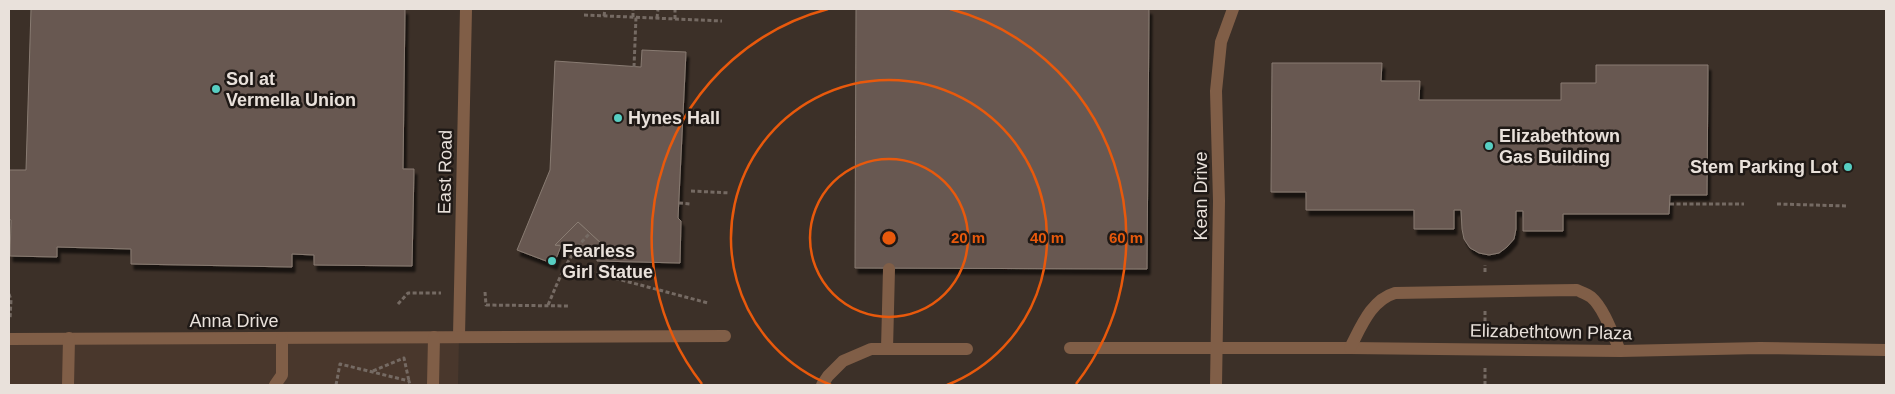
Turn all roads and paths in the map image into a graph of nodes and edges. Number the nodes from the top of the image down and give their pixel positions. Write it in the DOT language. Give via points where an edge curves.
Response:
graph roads {
  1 [pos="466,9"];
  2 [pos="605,9"];
  3 [pos="633,9"];
  4 [pos="658,9"];
  5 [pos="675,9"];
  6 [pos="1233,9"];
  7 [pos="584,15"];
  8 [pos="604,16"];
  9 [pos="635,17"];
  10 [pos="657,18"];
  11 [pos="674,19"];
  12 [pos="722,21"];
  13 [pos="634,67"];
  14 [pos="691,191"];
  15 [pos="730,193"];
  16 [pos="679,203"];
  17 [pos="690,204"];
  18 [pos="1670,204"];
  19 [pos="1744,204"];
  20 [pos="1777,204"];
  21 [pos="1848,206"];
  22 [pos="590,233"];
  23 [pos="565,265"];
  24 [pos="889,269"];
  25 [pos="485,292"];
  26 [pos="446,293"];
  27 [pos="9,294"];
  28 [pos="708,303"];
  29 [pos="398,304"];
  30 [pos="1485,304"];
  31 [pos="548,305"];
  32 [pos="568,306"];
  33 [pos="1485,328"];
  34 [pos="459,336"];
  35 [pos="725,336"];
  36 [pos="434,337"];
  37 [pos="69,338"];
  38 [pos="282,338"];
  39 [pos="9,339"];
  40 [pos="966,348"];
  41 [pos="1070,348"];
  42 [pos="1216,348"];
  43 [pos="1350,348"];
  44 [pos="887,349"];
  45 [pos="1886,350"];
  46 [pos="1620,351"];
  47 [pos="1485,366"];
  48 [pos="373,372"];
  49 [pos="410,381"];
  50 [pos="68,385"];
  51 [pos="275,385"];
  52 [pos="336,385"];
  53 [pos="410,385"];
  54 [pos="434,385"];
  55 [pos="822,385"];
  56 [pos="1216,385"];
  57 [pos="1485,385"];
  1 -- 34 [label="street, East Road"];
  2 -- 8 [label="path"];
  3 -- 9 [label="path"];
  4 -- 10 [label="path"];
  5 -- 11 [label="path"];
  6 -- 42 [label="street, Kean Drive" via="1221,42 1216,91 1219,201"];
  7 -- 8 [label="path"];
  8 -- 9 [label="path"];
  9 -- 10 [label="path"];
  9 -- 13 [label="path"];
  10 -- 11 [label="path"];
  11 -- 12 [label="path"];
  14 -- 15 [label="path"];
  16 -- 17 [label="path"];
  18 -- 19 [label="path"];
  20 -- 21 [label="path"];
  22 -- 23 [label="path"];
  23 -- 28 [label="path"];
  23 -- 31 [label="path"];
  24 -- 44 [label="street"];
  25 -- 31 [label="path" via="486,305"];
  26 -- 29 [label="path" via="408,293"];
  27 -- 39 [label="path"];
  30 -- 33 [label="path"];
  31 -- 32 [label="path"];
  34 -- 35 [label="street, Anna Drive"];
  34 -- 36 [label="street, Anna Drive"];
  36 -- 38 [label="street, Anna Drive"];
  36 -- 54 [label="street"];
  37 -- 38 [label="street, Anna Drive"];
  37 -- 39 [label="street, Anna Drive"];
  37 -- 50 [label="street"];
  38 -- 51 [label="street" via="282,375"];
  40 -- 44 [label="street"];
  41 -- 42 [label="street, Elizabethtown Plaza"];
  42 -- 43 [label="street, Elizabethtown Plaza"];
  42 -- 56 [label="street, Kean Drive"];
  43 -- 46 [label="street, Elizabethtown Plaza"];
  43 -- 46 [label="street" via="1364,322 1387,295 1576,290 1594,301"];
  44 -- 55 [label="street" via="871,348 843,361"];
  45 -- 46 [label="street, Elizabethtown Plaza"];
  47 -- 57 [label="path"];
  48 -- 49 [label="path"];
  48 -- 49 [label="path" via="404,358"];
  48 -- 52 [label="path" via="340,364"];
  49 -- 53 [label="path"];
}
